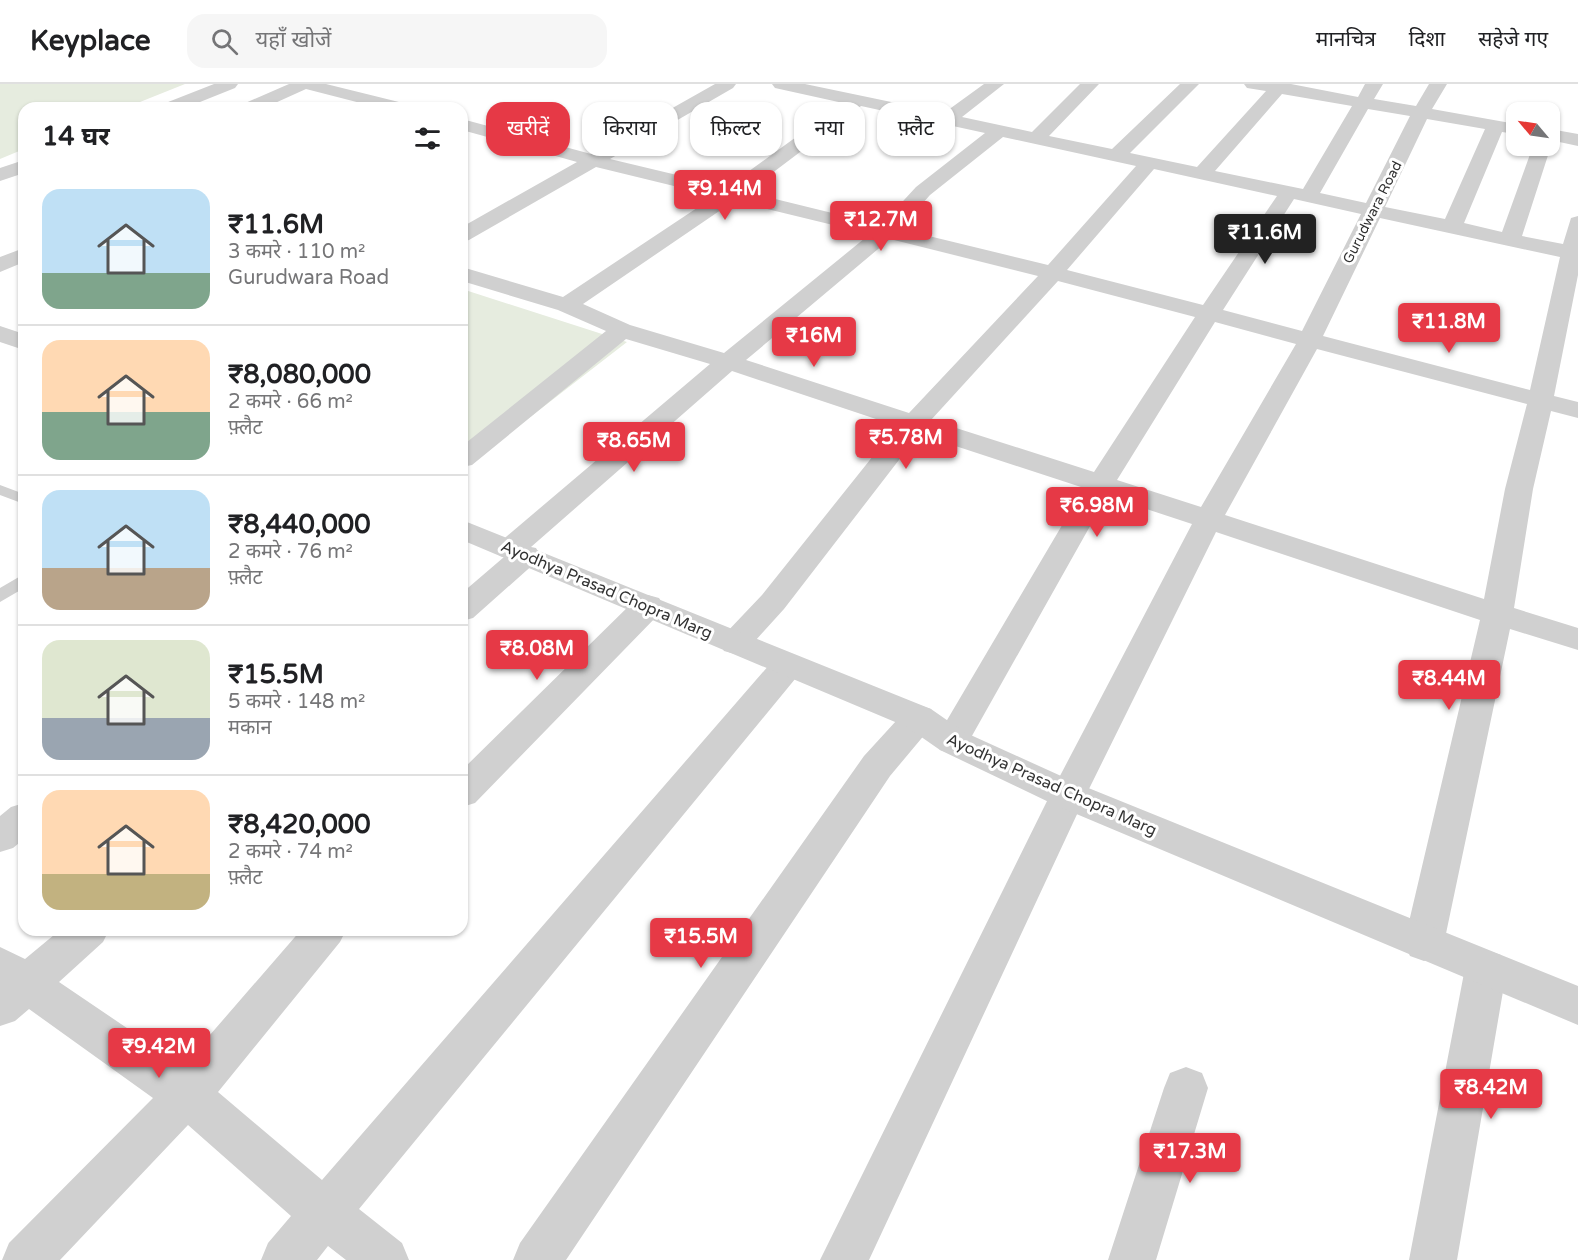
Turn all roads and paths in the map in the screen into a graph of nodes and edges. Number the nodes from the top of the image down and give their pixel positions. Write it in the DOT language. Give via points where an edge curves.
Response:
graph roads {
  1 [pos="229,84"];
  2 [pos="304,84"];
  3 [pos="727,84"];
  4 [pos="781,84"];
  5 [pos="994,84"];
  6 [pos="1090,84"];
  7 [pos="1190,84"];
  8 [pos="1253,84"];
  9 [pos="1374,84"];
  10 [pos="1438,84"];
  11 [pos="1280,86"];
  12 [pos="814,87"];
  13 [pos="391,88"];
  14 [pos="900,92"];
  15 [pos="366,99"];
  16 [pos="858,100"];
  17 [pos="184,102"];
  18 [pos="263,102"];
  19 [pos="359,102"];
  20 [pos="378,102"];
  21 [pos="886,102"];
  22 [pos="1362,102"];
  23 [pos="877,104"];
  24 [pos="1421,112"];
  25 [pos="955,114"];
  26 [pos="955,121"];
  27 [pos="1496,126"];
  28 [pos="1506,128"];
  29 [pos="468,129"];
  30 [pos="999,131"];
  31 [pos="1560,137"];
  32 [pos="1036,138"];
  33 [pos="1578,140"];
  34 [pos="1117,155"];
  35 [pos="1539,156"];
  36 [pos="592,160"];
  37 [pos="1149,162"];
  38 [pos="18,168"];
  39 [pos="1202,173"];
  40 [pos="0,175"];
  41 [pos="731,194"];
  42 [pos="1299,195"];
  43 [pos="1375,212"];
  44 [pos="1578,222"];
  45 [pos="1452,227"];
  46 [pos="468,232"];
  47 [pos="885,233"];
  48 [pos="1510,240"];
  49 [pos="1574,253"];
  50 [pos="18,257"];
  51 [pos="0,265"];
  52 [pos="1053,273"];
  53 [pos="468,276"];
  54 [pos="566,305"];
  55 [pos="1208,315"];
  56 [pos="622,330"];
  57 [pos="0,333"];
  58 [pos="18,340"];
  59 [pos="1309,341"];
  60 [pos="728,362"];
  61 [pos="1541,399"];
  62 [pos="1578,410"];
  63 [pos="913,424"];
  64 [pos="468,454"];
  65 [pos="1100,484"];
  66 [pos="0,490"];
  67 [pos="18,497"];
  68 [pos="1208,520"];
  69 [pos="468,531"];
  70 [pos="518,552"];
  71 [pos="18,584"];
  72 [pos="0,596"];
  73 [pos="468,604"];
  74 [pos="648,606"];
  75 [pos="1497,614"];
  76 [pos="1578,639"];
  77 [pos="735,643"];
  78 [pos="788,665"];
  79 [pos="918,718"];
  80 [pos="952,741"];
  81 [pos="468,787"];
  82 [pos="1068,795"];
  83 [pos="18,823"];
  84 [pos="0,837"];
  85 [pos="80,936"];
  86 [pos="322,936"];
  87 [pos="1424,943"];
  88 [pos="1486,968"];
  89 [pos="9,986"];
  90 [pos="1578,1006"];
  91 [pos="1186,1088"];
  92 [pos="187,1095"];
  93 [pos="325,1212"];
  94 [pos="26,1260"];
  95 [pos="285,1260"];
  96 [pos="385,1260"];
  97 [pos="537,1260"];
  98 [pos="844,1260"];
  99 [pos="1132,1260"];
  100 [pos="1432,1260"];
  1 -- 17 [label="street"];
  2 -- 15 [label="street"];
  2 -- 18 [label="street"];
  3 -- 36 [label="street"];
  4 -- 12 [label="street"];
  5 -- 25 [label="street"];
  6 -- 32 [label="street"];
  7 -- 34 [label="street"];
  8 -- 11 [label="street"];
  9 -- 22 [label="street"];
  10 -- 24 [label="street, Gurudwara Road"];
  11 -- 22 [label="street"];
  11 -- 39 [label="street"];
  12 -- 16 [label="street"];
  13 -- 15 [label="street"];
  14 -- 21 [label="street"];
  15 -- 19 [label="street"];
  15 -- 20 [label="street"];
  16 -- 23 [label="street"];
  16 -- 41 [label="street"];
  22 -- 24 [label="street"];
  22 -- 42 [label="street"];
  24 -- 27 [label="street"];
  24 -- 43 [label="street, Gurudwara Road"];
  26 -- 30 [label="street"];
  27 -- 28 [label="street"];
  27 -- 45 [label="street"];
  29 -- 36 [label="street"];
  30 -- 32 [label="street"];
  30 -- 47 [label="street" via="923,191"];
  31 -- 33 [label="street"];
  32 -- 34 [label="street"];
  34 -- 37 [label="street"];
  35 -- 48 [label="street"];
  36 -- 41 [label="street"];
  36 -- 46 [label="street"];
  37 -- 39 [label="street"];
  37 -- 52 [label="street"];
  38 -- 40 [label="street"];
  39 -- 42 [label="street"];
  41 -- 47 [label="street"];
  41 -- 54 [label="street"];
  42 -- 43 [label="street"];
  42 -- 55 [label="street"];
  43 -- 45 [label="street"];
  43 -- 59 [label="street, Gurudwara Road"];
  44 -- 49 [label="street"];
  45 -- 48 [label="street"];
  47 -- 52 [label="street"];
  47 -- 60 [label="street"];
  48 -- 49 [label="street"];
  49 -- 61 [label="street"];
  50 -- 51 [label="street"];
  52 -- 55 [label="street"];
  52 -- 63 [label="street"];
  53 -- 54 [label="street"];
  54 -- 56 [label="street"];
  55 -- 59 [label="street"];
  55 -- 65 [label="street"];
  56 -- 60 [label="street"];
  56 -- 64 [label="street"];
  57 -- 58 [label="street"];
  59 -- 61 [label="street"];
  59 -- 68 [label="street, Gurudwara Road"];
  60 -- 63 [label="street"];
  60 -- 70 [label="street"];
  61 -- 62 [label="street"];
  61 -- 75 [label="street" via="1519,489"];
  63 -- 65 [label="street"];
  63 -- 77 [label="street" via="773,602"];
  65 -- 68 [label="street"];
  65 -- 80 [label="street"];
  66 -- 67 [label="lane"];
  68 -- 75 [label="street"];
  68 -- 82 [label="street, Gurudwara Road"];
  69 -- 70 [label="street, Ayodhya Prasad Chopra Marg"];
  70 -- 73 [label="street"];
  70 -- 74 [label="street, Ayodhya Prasad Chopra Marg"];
  71 -- 72 [label="lane"];
  74 -- 77 [label="street, Ayodhya Prasad Chopra Marg"];
  74 -- 81 [label="street"];
  75 -- 76 [label="street"];
  75 -- 87 [label="street"];
  77 -- 78 [label="street, Ayodhya Prasad Chopra Marg"];
  78 -- 79 [label="street, Ayodhya Prasad Chopra Marg"];
  78 -- 93 [label="street"];
  79 -- 80 [label="street, Ayodhya Prasad Chopra Marg"];
  79 -- 97 [label="street" via="877,766"];
  80 -- 82 [label="street, Ayodhya Prasad Chopra Marg"];
  82 -- 87 [label="street, Ayodhya Prasad Chopra Marg"];
  82 -- 98 [label="street, Gurudwara Road"];
  83 -- 84 [label="street"];
  85 -- 89 [label="street"];
  86 -- 92 [label="street"];
  87 -- 88 [label="street, Ayodhya Prasad Chopra Marg"];
  88 -- 90 [label="street, Ayodhya Prasad Chopra Marg"];
  88 -- 100 [label="street"];
  89 -- 92 [label="street"];
  91 -- 99 [label="street"];
  92 -- 93 [label="street"];
  92 -- 94 [label="street"];
  93 -- 95 [label="street"];
  93 -- 96 [label="street"];
}
